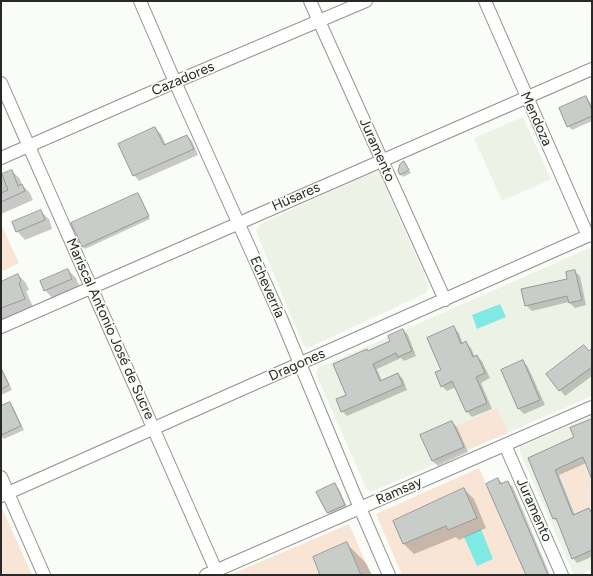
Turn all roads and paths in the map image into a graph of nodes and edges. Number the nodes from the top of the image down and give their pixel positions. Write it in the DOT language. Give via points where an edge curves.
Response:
graph roads {
  1 [pos="140,1"];
  2 [pos="310,1"];
  3 [pos="366,1"];
  4 [pos="484,1"];
  5 [pos="319,21"];
  6 [pos="592,69"];
  7 [pos="175,82"];
  8 [pos="1,83"];
  9 [pos="527,98"];
  10 [pos="29,146"];
  11 [pos="1,158"];
  12 [pos="382,160"];
  13 [pos="239,222"];
  14 [pos="590,235"];
  15 [pos="91,287"];
  16 [pos="445,300"];
  17 [pos="1,327"];
  18 [pos="300,364"];
  19 [pos="592,407"];
  20 [pos="154,429"];
  21 [pos="505,445"];
  22 [pos="1,477"];
  23 [pos="5,494"];
  24 [pos="360,508"];
  25 [pos="213,573"];
  26 [pos="44,575"];
  27 [pos="389,575"];
  28 [pos="562,575"];
  1 -- 7 [label="street, Echeverría"];
  2 -- 5 [label="street, Juramento"];
  3 -- 5 [label="street, Cazadores"];
  4 -- 9 [label="street, Mendoza"];
  5 -- 7 [label="street, Cazadores"];
  5 -- 12 [label="street, Juramento"];
  6 -- 9 [label="street, Húsares"];
  7 -- 10 [label="street, Cazadores"];
  7 -- 13 [label="street, Echeverría"];
  8 -- 10 [label="street, Mariscal Antonio José de Sucre"];
  9 -- 12 [label="street, Húsares"];
  9 -- 14 [label="street, Mendoza"];
  10 -- 11 [label="street, Cazadores"];
  10 -- 15 [label="street, Mariscal Antonio José de Sucre"];
  12 -- 13 [label="street, Húsares"];
  12 -- 16 [label="street, Juramento"];
  13 -- 15 [label="street, Húsares"];
  13 -- 18 [label="street, Echeverría"];
  14 -- 16 [label="street, Dragones"];
  15 -- 17 [label="street, Húsares"];
  15 -- 20 [label="street, Mariscal Antonio José de Sucre"];
  16 -- 18 [label="street, Dragones"];
  18 -- 20 [label="street, Dragones"];
  18 -- 24 [label="street, Echeverría"];
  19 -- 21 [label="street, Ramsay"];
  20 -- 23 [label="street, Dragones"];
  20 -- 25 [label="street, Mariscal Antonio José de Sucre"];
  21 -- 24 [label="street, Ramsay"];
  21 -- 28 [label="street, Juramento"];
  22 -- 23 [label="street"];
  23 -- 26 [label="street"];
  24 -- 25 [label="street, Ramsay"];
  24 -- 27 [label="street, Echeverría"];
}
